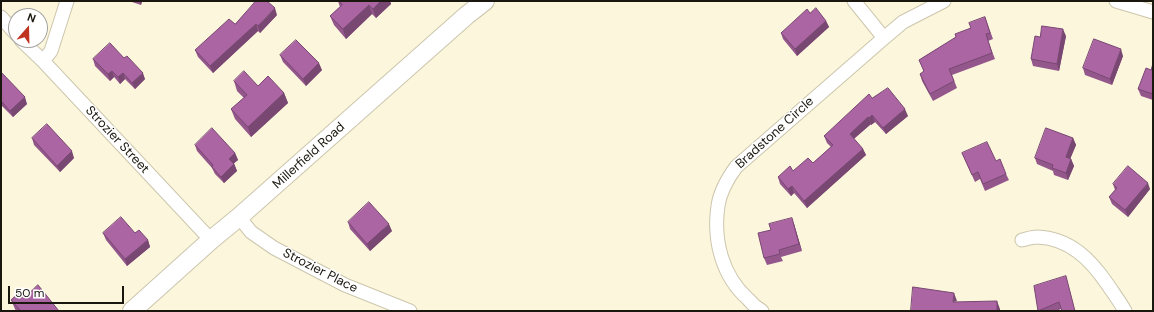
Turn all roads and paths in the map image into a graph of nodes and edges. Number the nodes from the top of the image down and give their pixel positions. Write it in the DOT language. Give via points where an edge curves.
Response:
graph roads {
  1 [pos="67,1"];
  2 [pos="485,1"];
  3 [pos="854,1"];
  4 [pos="944,1"];
  5 [pos="1116,1"];
  6 [pos="469,8"];
  7 [pos="1153,12"];
  8 [pos="1,17"];
  9 [pos="8,25"];
  10 [pos="884,38"];
  11 [pos="29,48"];
  12 [pos="43,61"];
  13 [pos="240,217"];
  14 [pos="211,240"];
  15 [pos="1022,240"];
  16 [pos="132,311"];
  17 [pos="410,311"];
  18 [pos="762,311"];
  19 [pos="1125,311"];
  1 -- 12 [label="street" via="51,51"];
  2 -- 6 [label="main road, Millerfield Road"];
  3 -- 10 [label="street"];
  4 -- 10 [label="street, Bradstone Circle" via="903,22"];
  5 -- 7 [label="street"];
  6 -- 13 [label="main road, Millerfield Road"];
  8 -- 9 [label="street"];
  10 -- 18 [label="street, Bradstone Circle" via="736,167 728,178 718,206 717,239 724,267 740,292"];
  11 -- 12 [label="street, Strozier Street"];
  12 -- 14 [label="street, Strozier Street"];
  13 -- 14 [label="main road, Millerfield Road"];
  13 -- 17 [label="street, Strozier Place" via="251,232 274,248 345,285"];
  14 -- 16 [label="main road, Millerfield Road"];
  15 -- 19 [label="street" via="1036,237 1058,241 1077,250 1095,266"];
}
